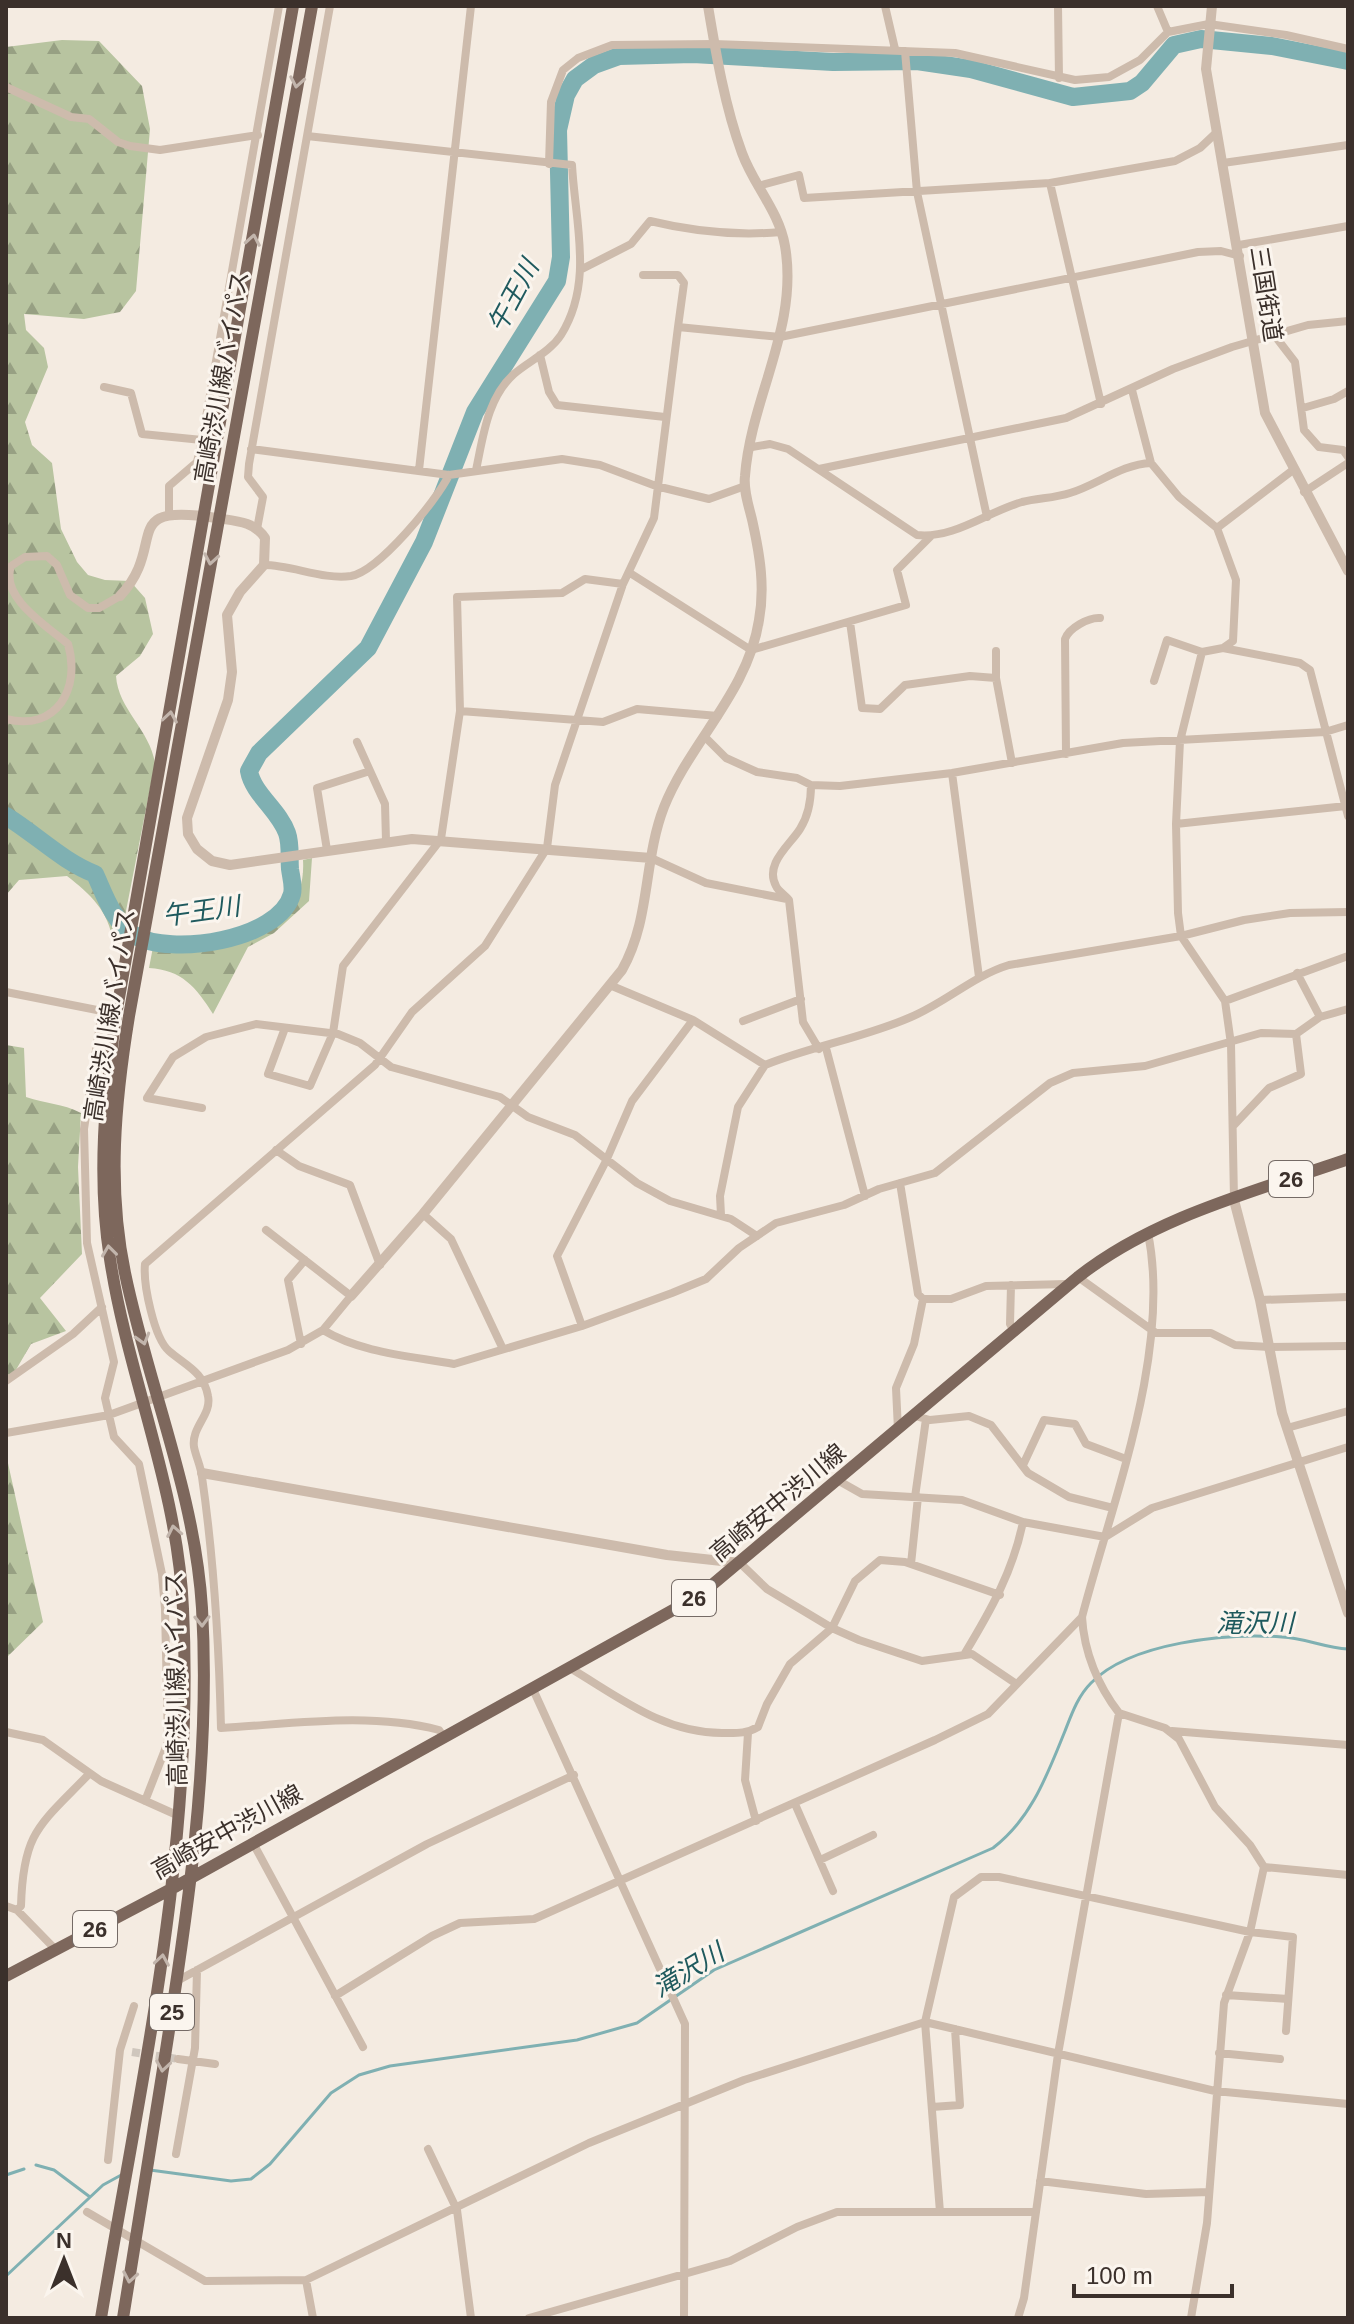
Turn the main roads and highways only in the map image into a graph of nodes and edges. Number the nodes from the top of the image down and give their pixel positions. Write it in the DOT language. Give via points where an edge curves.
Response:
graph roads {
  1 [pos="293,6"];
  2 [pos="312,6"];
  3 [pos="1348,1159"];
  4 [pos="191,1878"];
  5 [pos="173,1888"];
  6 [pos="6,1976"];
  7 [pos="101,2318"];
  8 [pos="123,2318"];
  5 -- 1 [label="main road, 高崎渋川線バイパス / 25, one-way" via="185,1701 181,1572 110,1258 103,1131 116,1015"];
  2 -- 4 [label="main road, 高崎渋川線バイパス / 25, one-way" via="129,1016 114,1131 125,1272 194,1539 202,1609 203,1717"];
  3 -- 4 [label="main road, 高崎安中渋川線 / 26" via="1148,1233 1074,1281 921,1417 898,1430 700,1595"];
  4 -- 5 [label="main road, 高崎安中渋川線 / 26"];
  4 -- 8 [label="main road, 高崎渋川線バイパス / 25, one-way"];
  5 -- 6 [label="main road, 高崎安中渋川線 / 26"];
  7 -- 5 [label="main road, 高崎渋川線バイパス / 25, one-way"];
}
